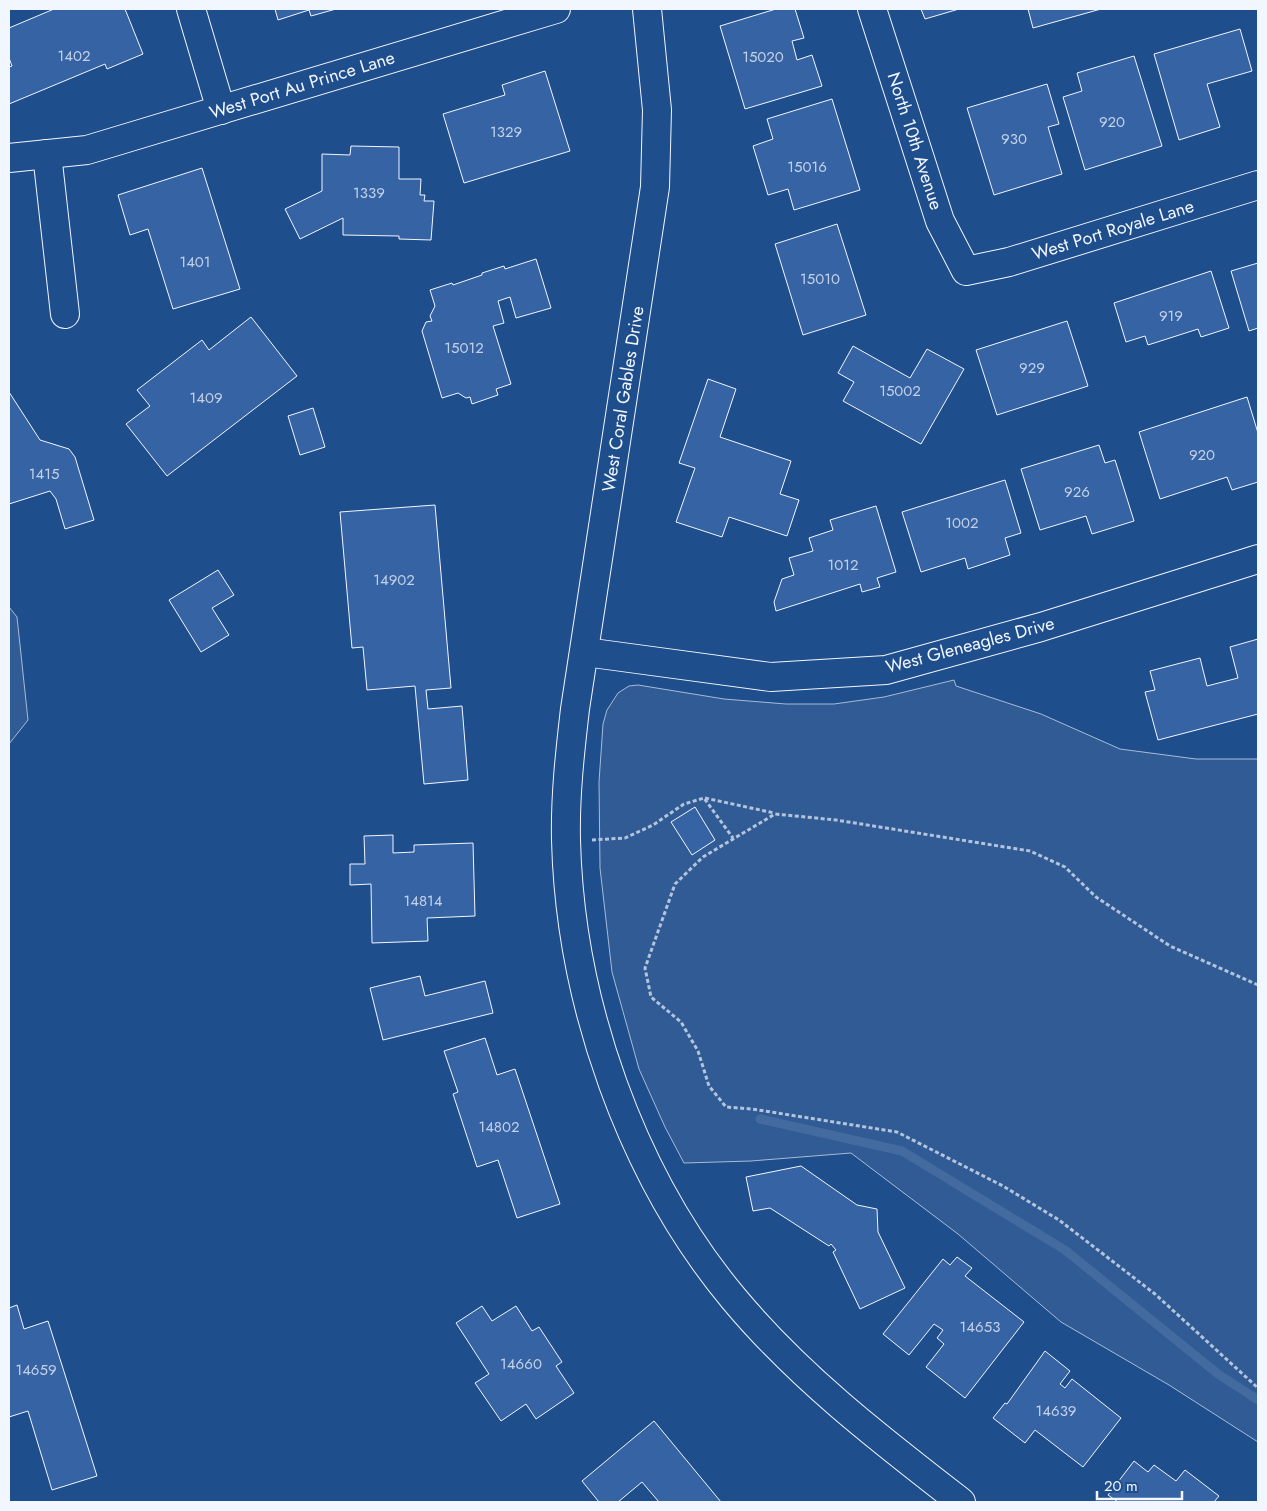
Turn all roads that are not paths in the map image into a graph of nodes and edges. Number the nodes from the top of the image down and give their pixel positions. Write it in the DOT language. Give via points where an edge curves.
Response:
graph roads {
  1 [pos="191,9"];
  2 [pos="556,9"];
  3 [pos="648,9"];
  4 [pos="872,9"];
  5 [pos="221,110"];
  6 [pos="47,154"];
  7 [pos="9,158"];
  8 [pos="1258,185"];
  9 [pos="966,271"];
  10 [pos="65,314"];
  11 [pos="1258,559"];
  12 [pos="585,652"];
  13 [pos="961,1502"];
  1 -- 5 [label="street"];
  2 -- 5 [label="street, West Port Au Prince Lane"];
  3 -- 12 [label="street, West Coral Gables Drive" via="657,110 655,187"];
  4 -- 9 [label="street, North 10th Avenue" via="940,221"];
  5 -- 6 [label="street, West Port Au Prince Lane" via="87,150"];
  6 -- 7 [label="street, West Port Au Prince Lane"];
  6 -- 10 [label="street"];
  8 -- 9 [label="street, West Port Royale Lane" via="1009,262"];
  11 -- 12 [label="street, West Gleneagles Drive" via="1041,627 886,670 771,677"];
  12 -- 13 [label="street, West Coral Gables Drive" via="574,716 567,788 566,841 574,922 586,991 606,1062 645,1165 689,1240 735,1300 821,1390"];
}
